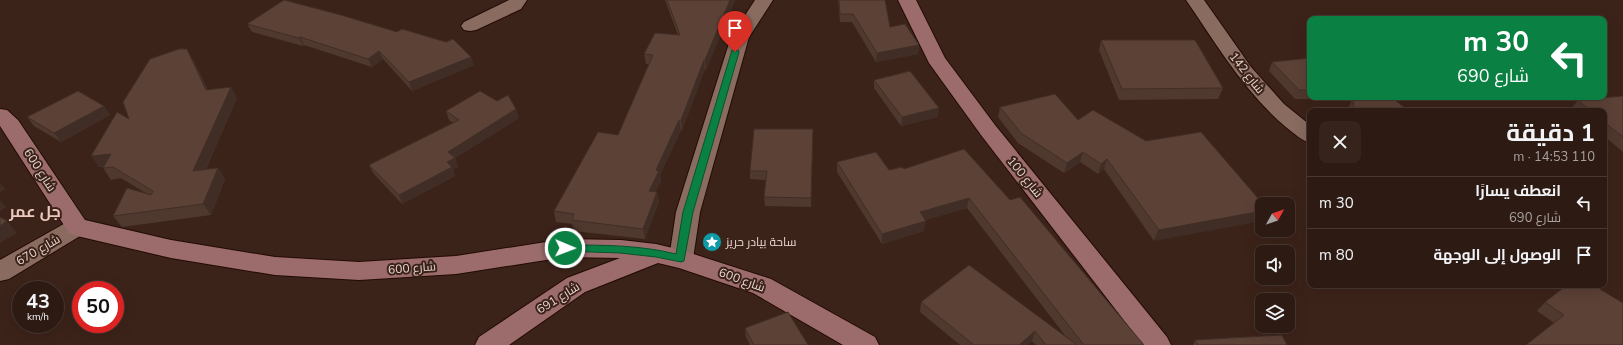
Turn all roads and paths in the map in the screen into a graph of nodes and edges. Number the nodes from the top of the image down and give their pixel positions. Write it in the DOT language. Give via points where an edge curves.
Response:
graph roads {
  1 [pos="518,0"];
  2 [pos="764,0"];
  3 [pos="907,0"];
  4 [pos="1195,0"];
  5 [pos="470,26"];
  6 [pos="0,115"];
  7 [pos="1307,134"];
  8 [pos="77,227"];
  9 [pos="656,253"];
  10 [pos="681,258"];
  11 [pos="0,272"];
  12 [pos="488,345"];
  13 [pos="866,345"];
  14 [pos="1158,345"];
  1 -- 5 [label="street" via="514,5"];
  2 -- 10 [label="street" via="740,37 688,212"];
  3 -- 14 [label="main road, شارع 100" via="936,59 988,130"];
  4 -- 7 [label="street, شارع 142" via="1244,71 1277,109"];
  6 -- 8 [label="main road, شارع 600" via="11,125"];
  8 -- 9 [label="main road, شارع 600" via="171,249 275,266 360,271 456,265 565,248 620,249"];
  8 -- 11 [label="street, شارع 670"];
  9 -- 10 [label="main road, شارع 600"];
  9 -- 12 [label="main road, شارع 691" via="576,285"];
  10 -- 13 [label="main road, شارع 600" via="762,286"];
}
